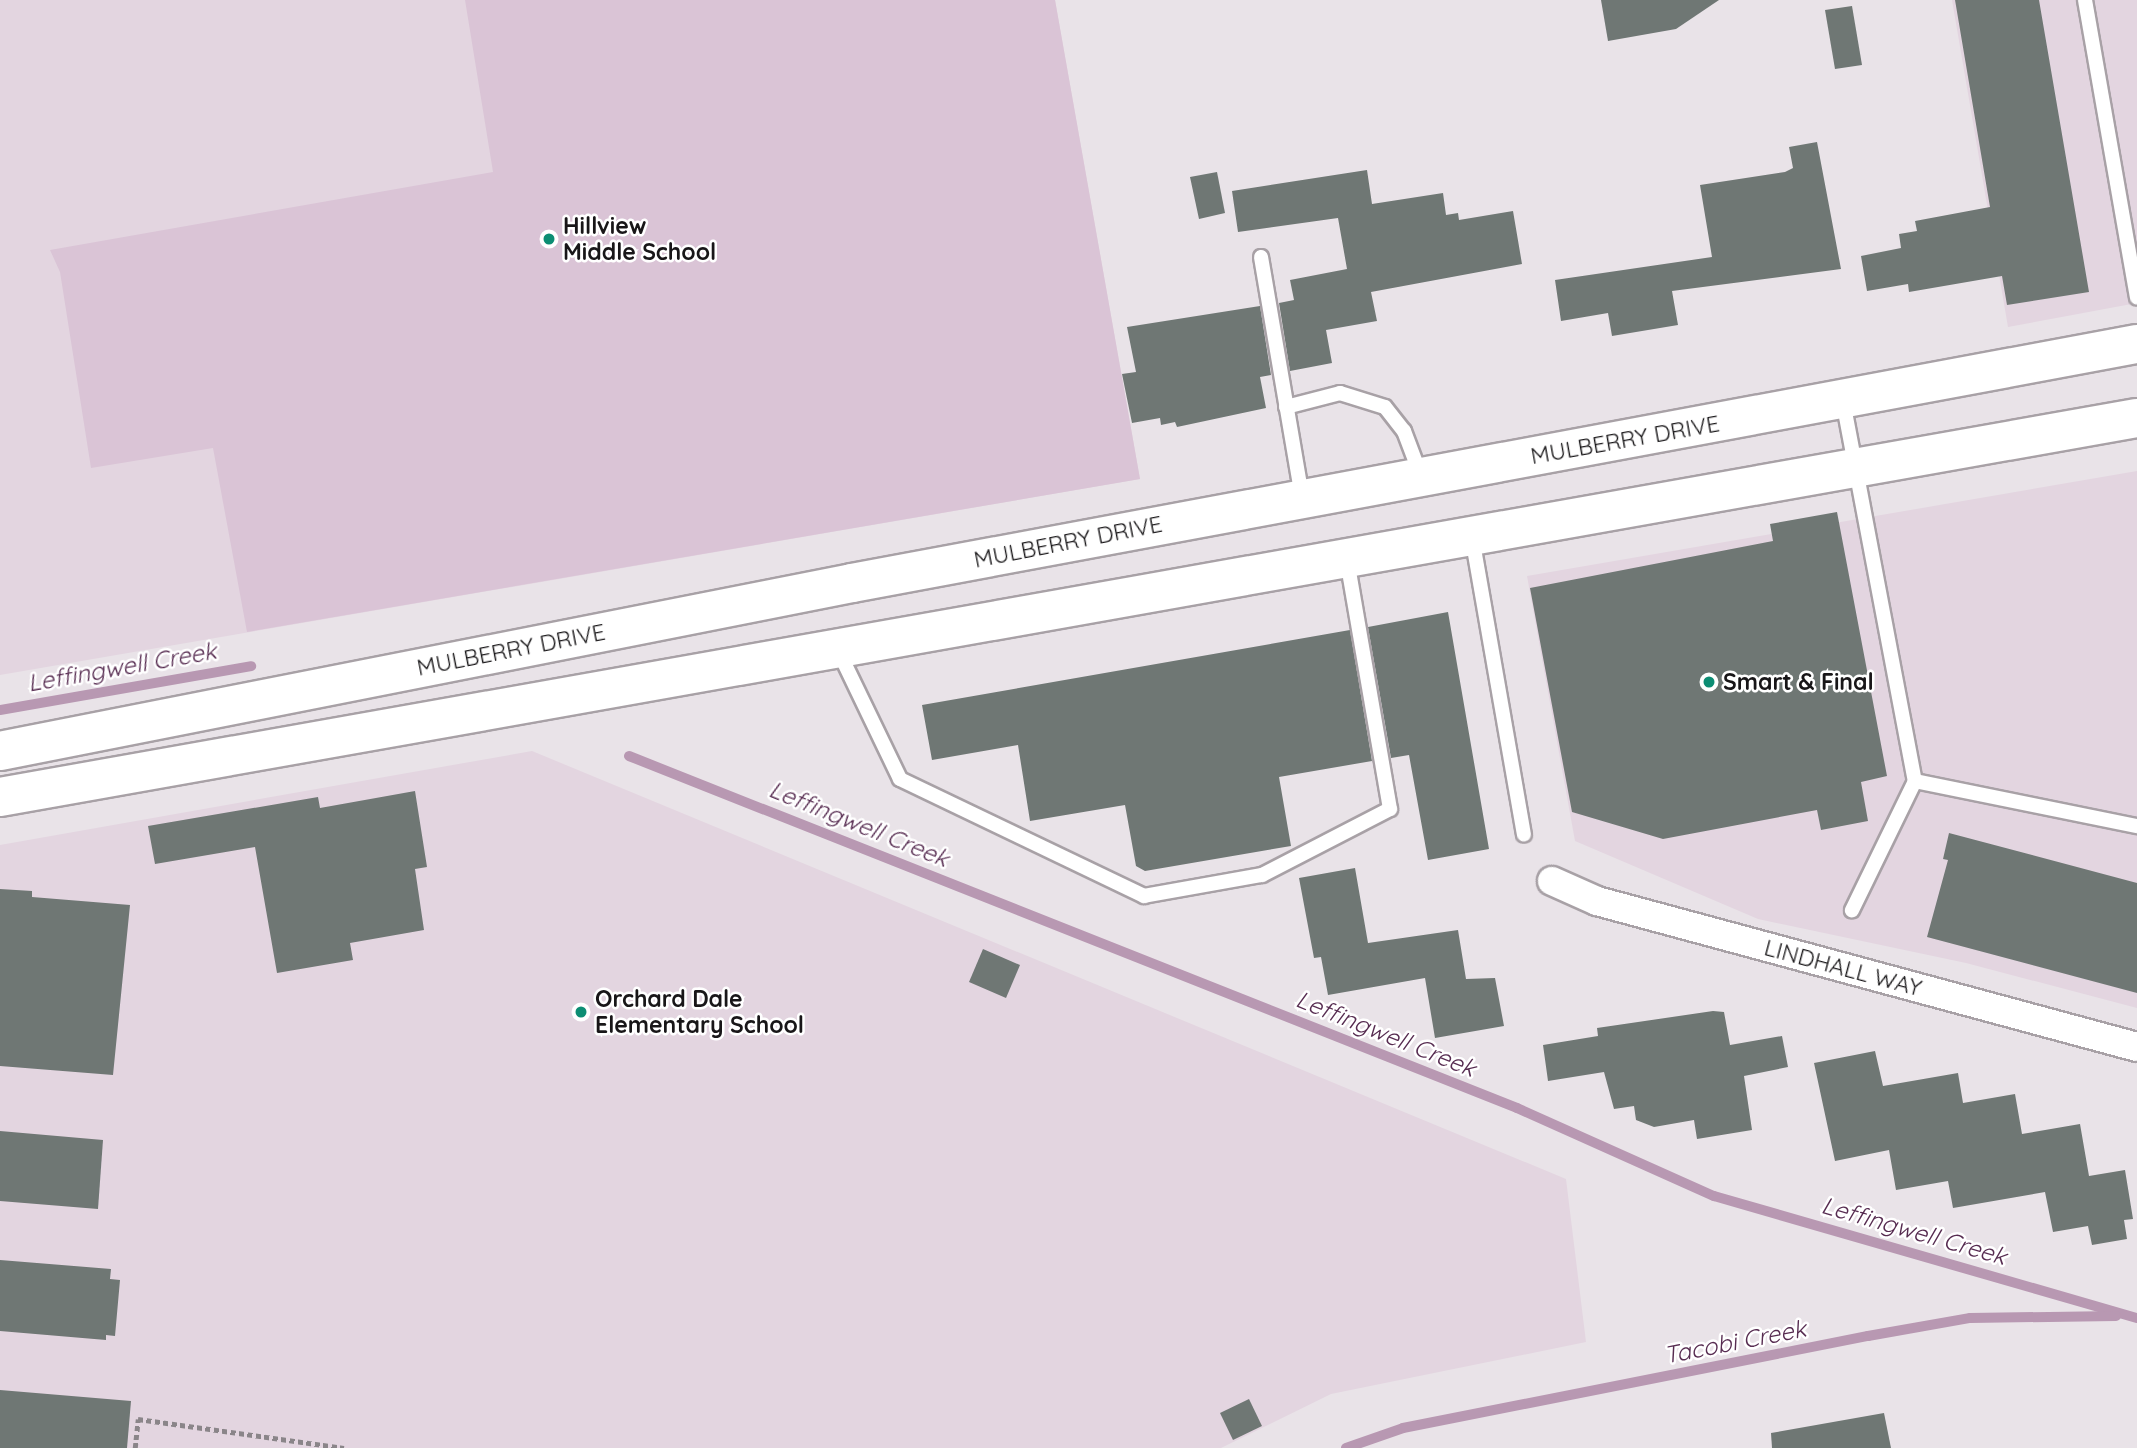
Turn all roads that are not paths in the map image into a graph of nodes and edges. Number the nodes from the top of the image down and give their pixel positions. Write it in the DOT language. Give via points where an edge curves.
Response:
graph roads {
  1 [pos="2085,0"];
  2 [pos="1261,257"];
  3 [pos="2137,297"];
  4 [pos="2137,344"];
  5 [pos="1843,399"];
  6 [pos="1286,407"];
  7 [pos="2137,418"];
  8 [pos="1855,467"];
  9 [pos="1421,477"];
  10 [pos="1303,499"];
  11 [pos="1472,536"];
  12 [pos="1347,558"];
  13 [pos="820,589"];
  14 [pos="837,648"];
  15 [pos="0,751"];
  16 [pos="1915,781"];
  17 [pos="0,797"];
  18 [pos="2137,826"];
  19 [pos="1524,834"];
  20 [pos="1552,881"];
  21 [pos="1852,910"];
  22 [pos="2137,1047"];
  1 -- 3 [label="lane"];
  2 -- 6 [label="lane"];
  4 -- 5 [label="street, MULBERRY DRIVE"];
  5 -- 8 [label="lane"];
  5 -- 9 [label="street, MULBERRY DRIVE"];
  6 -- 9 [label="lane" via="1340,393 1385,407 1404,431"];
  6 -- 10 [label="lane"];
  7 -- 8 [label="street"];
  8 -- 11 [label="street"];
  8 -- 16 [label="lane"];
  9 -- 10 [label="street, MULBERRY DRIVE"];
  10 -- 13 [label="street, MULBERRY DRIVE"];
  11 -- 12 [label="street"];
  11 -- 19 [label="lane"];
  12 -- 14 [label="street"];
  12 -- 14 [label="lane" via="1391,808 1262,875 1144,895 900,779"];
  13 -- 14 [label="street"];
  13 -- 15 [label="street, MULBERRY DRIVE"];
  14 -- 17 [label="street"];
  16 -- 18 [label="lane"];
  16 -- 21 [label="lane"];
  20 -- 22 [label="street, LINDHALL WAY" via="1597,901"];
}
